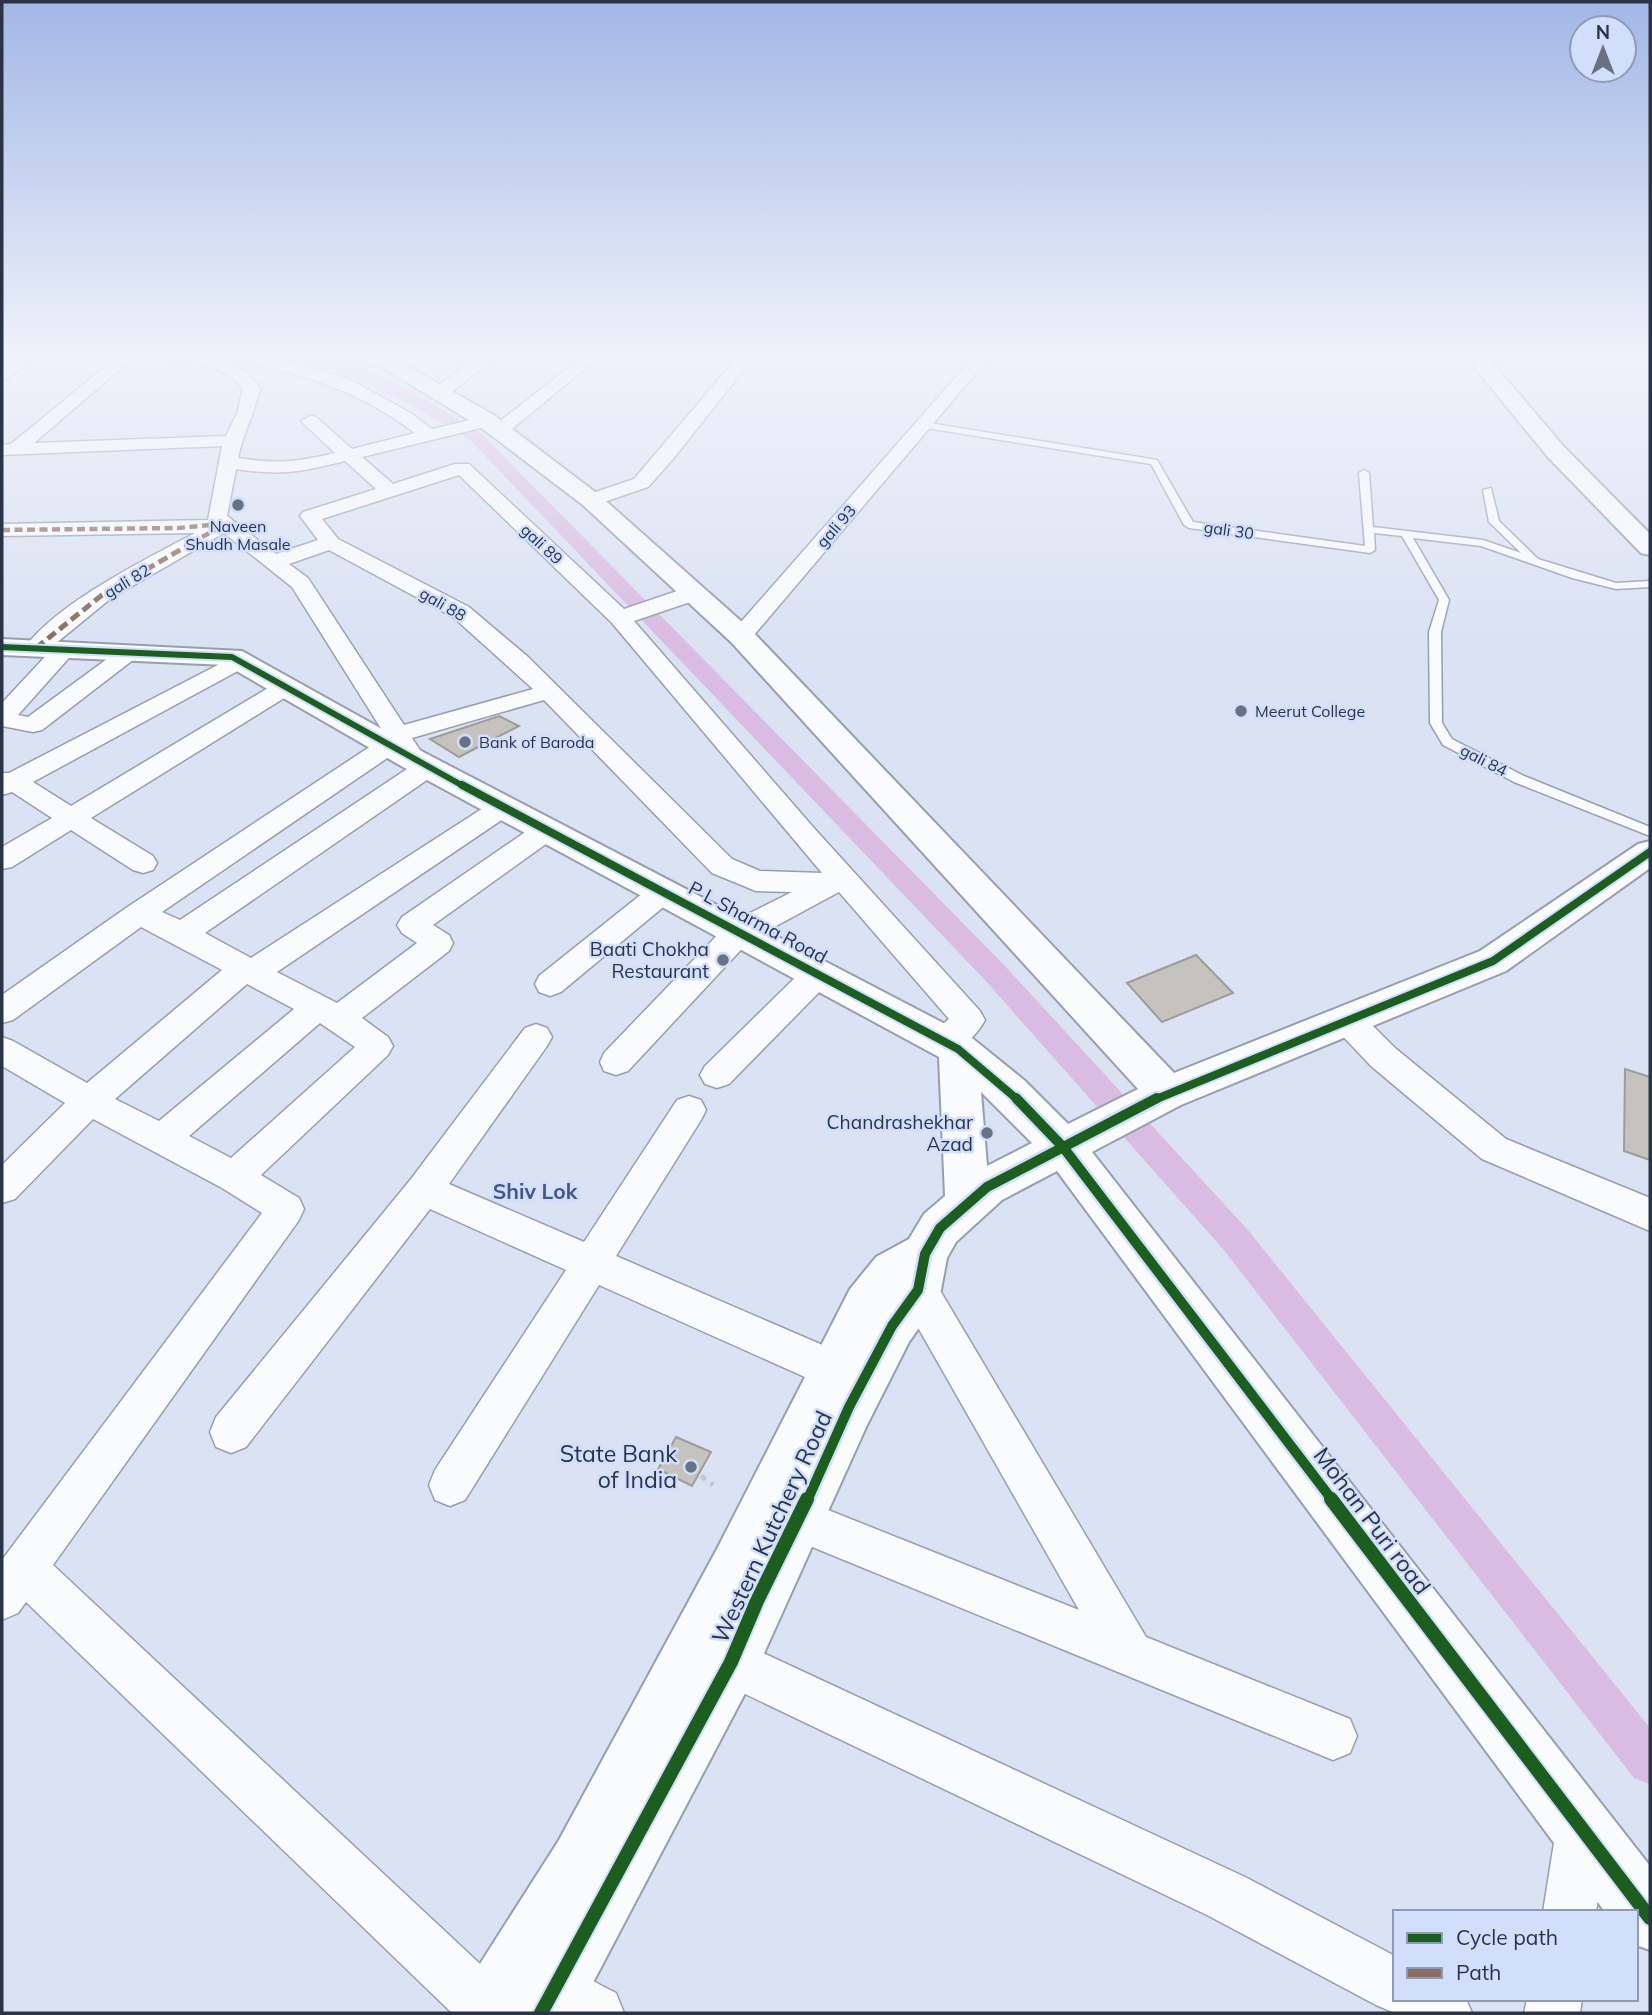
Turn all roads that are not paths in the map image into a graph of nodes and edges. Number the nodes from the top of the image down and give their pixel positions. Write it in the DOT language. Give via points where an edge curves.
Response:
graph roads {
  1 [pos="72,447"];
  2 [pos="226,447"];
  3 [pos="232,447"];
  4 [pos="339,447"];
  5 [pos="378,447"];
  6 [pos="521,447"];
  7 [pos="673,447"];
  8 [pos="904,447"];
  9 [pos="1061,447"];
  10 [pos="1552,447"];
  11 [pos="9,450"];
  12 [pos="230,452"];
  13 [pos="348,455"];
  14 [pos="1364,473"];
  15 [pos="392,490"];
  16 [pos="1488,490"];
  17 [pos="591,500"];
  18 [pos="226,524"];
  19 [pos="1368,528"];
  20 [pos="2,530"];
  21 [pos="1405,532"];
  22 [pos="331,543"];
  23 [pos="1648,544"];
  24 [pos="274,562"];
  25 [pos="1538,563"];
  26 [pos="1650,584"];
  27 [pos="691,593"];
  28 [pos="620,618"];
  29 [pos="741,636"];
  30 [pos="2,647"];
  31 [pos="36,649"];
  32 [pos="64,650"];
  33 [pos="130,653"];
  34 [pos="239,661"];
  35 [pos="286,687"];
  36 [pos="547,692"];
  37 [pos="2,718"];
  38 [pos="33,725"];
  39 [pos="2,738"];
  40 [pos="407,751"];
  41 [pos="6,783"];
  42 [pos="503,807"];
  43 [pos="71,818"];
  44 [pos="547,830"];
  45 [pos="1650,832"];
  46 [pos="1650,852"];
  47 [pos="2,860"];
  48 [pos="143,863"];
  49 [pos="663,892"];
  50 [pos="136,915"];
  51 [pos="739,933"];
  52 [pos="181,934"];
  53 [pos="248,971"];
  54 [pos="818,974"];
  55 [pos="550,984"];
  56 [pos="2,1011"];
  57 [pos="328,1013"];
  58 [pos="1347,1020"];
  59 [pos="536,1037"];
  60 [pos="951,1045"];
  61 [pos="2,1050"];
  62 [pos="616,1062"];
  63 [pos="718,1075"];
  64 [pos="1155,1099"];
  65 [pos="89,1101"];
  66 [pos="689,1110"];
  67 [pos="1084,1136"];
  68 [pos="162,1139"];
  69 [pos="235,1177"];
  70 [pos="2,1188"];
  71 [pos="424,1190"];
  72 [pos="968,1204"];
  73 [pos="1650,1214"];
  74 [pos="591,1263"];
  75 [pos="921,1272"];
  76 [pos="834,1370"];
  77 [pos="231,1432"];
  78 [pos="450,1485"];
  79 [pos="798,1520"];
  80 [pos="12,1583"];
  81 [pos="1130,1655"];
  82 [pos="731,1662"];
  83 [pos="1333,1736"];
  84 [pos="1582,1828"];
  85 [pos="1569,1910"];
  86 [pos="1650,1918"];
  87 [pos="1393,1985"];
  88 [pos="1423,2001"];
  89 [pos="534,2008"];
  90 [pos="1444,2013"];
  1 -- 11 [label="street"];
  2 -- 12 [label="street"];
  3 -- 12 [label="street"];
  4 -- 13 [label="street"];
  5 -- 13 [label="street"];
  6 -- 17 [label="street"];
  7 -- 17 [label="street" via="641,483"];
  8 -- 29 [label="street, gali 93"];
  9 -- 19 [label="lane, gali 30" via="1154,462 1189,525 1370,550"];
  10 -- 23 [label="street"];
  12 -- 13 [label="street" via="270,470"];
  12 -- 18 [label="street" via="217,518"];
  13 -- 15 [label="street"];
  14 -- 19 [label="lane"];
  15 -- 22 [label="street, gali 88" via="310,516"];
  15 -- 28 [label="street, gali 89" via="462,468"];
  16 -- 25 [label="lane" via="1494,522"];
  17 -- 27 [label="street"];
  18 -- 20 [label="street"];
  18 -- 24 [label="street, P L Sharma Road"];
  18 -- 31 [label="street, gali 82" via="61,622"];
  19 -- 21 [label="lane"];
  21 -- 25 [label="lane" via="1483,543"];
  21 -- 45 [label="lane, gali 84" via="1444,600 1435,632 1436,723 1447,742 1519,779"];
  22 -- 24 [label="street"];
  22 -- 36 [label="street, gali 88" via="461,611 520,661"];
  24 -- 40 [label="street, P L Sharma Road" via="300,583"];
  25 -- 26 [label="lane" via="1616,586"];
  27 -- 28 [label="street"];
  27 -- 29 [label="street"];
  28 -- 60 [label="street" via="968,1020"];
  29 -- 64 [label="street"];
  30 -- 31 [label="street"];
  31 -- 32 [label="street"];
  32 -- 33 [label="street"];
  32 -- 37 [label="street"];
  33 -- 34 [label="street"];
  33 -- 38 [label="street"];
  34 -- 35 [label="street"];
  34 -- 41 [label="street"];
  35 -- 40 [label="street"];
  35 -- 43 [label="street"];
  36 -- 40 [label="street"];
  36 -- 51 [label="street, gali 88" via="722,866 756,881 832,883"];
  37 -- 38 [label="street"];
  38 -- 39 [label="street" via="20,739"];
  40 -- 42 [label="street, P L Sharma Road"];
  40 -- 50 [label="street"];
  40 -- 52 [label="street"];
  41 -- 43 [label="street"];
  42 -- 44 [label="street, P L Sharma Road"];
  42 -- 53 [label="street"];
  43 -- 47 [label="street"];
  43 -- 48 [label="street"];
  44 -- 49 [label="street, P L Sharma Road"];
  44 -- 57 [label="street" via="412,925 438,943"];
  46 -- 58 [label="street, Western Kutchery Road" via="1493,961"];
  49 -- 51 [label="street, P L Sharma Road"];
  49 -- 55 [label="street"];
  50 -- 52 [label="street"];
  50 -- 56 [label="street"];
  51 -- 54 [label="street, P L Sharma Road"];
  51 -- 62 [label="street"];
  52 -- 53 [label="street"];
  53 -- 57 [label="street"];
  53 -- 65 [label="street"];
  54 -- 60 [label="street, P L Sharma Road"];
  54 -- 63 [label="street"];
  57 -- 68 [label="street"];
  57 -- 69 [label="street" via="377,1046"];
  58 -- 64 [label="street, Western Kutchery Road"];
  58 -- 73 [label="street" via="1383,1057 1494,1149"];
  59 -- 71 [label="street"];
  60 -- 67 [label="street, P L Sharma Road" via="1010,1092"];
  60 -- 72 [label="street"];
  61 -- 65 [label="street"];
  64 -- 67 [label="street, Western Kutchery Road"];
  65 -- 68 [label="street"];
  65 -- 70 [label="street"];
  66 -- 74 [label="street"];
  67 -- 72 [label="street, Western Kutchery Road" via="987,1187"];
  67 -- 84 [label="street, Mohan Puri road"];
  68 -- 69 [label="street"];
  69 -- 80 [label="street" via="286,1209"];
  71 -- 74 [label="street"];
  71 -- 77 [label="street"];
  72 -- 75 [label="street, Western Kutchery Road" via="940,1228"];
  74 -- 76 [label="street"];
  74 -- 78 [label="street"];
  75 -- 76 [label="street" via="892,1272 867,1305"];
  75 -- 79 [label="street, Western Kutchery Road" via="849,1407"];
  75 -- 81 [label="street"];
  76 -- 89 [label="street" via="581,1862"];
  79 -- 81 [label="street"];
  79 -- 82 [label="street, Western Kutchery Road"];
  80 -- 89 [label="street"];
  81 -- 83 [label="street"];
  82 -- 87 [label="street" via="1226,1896"];
  82 -- 89 [label="street, Western Kutchery Road"];
  84 -- 85 [label="street"];
  84 -- 86 [label="street, Mohan Puri road"];
  88 -- 90 [label="street"];
}
